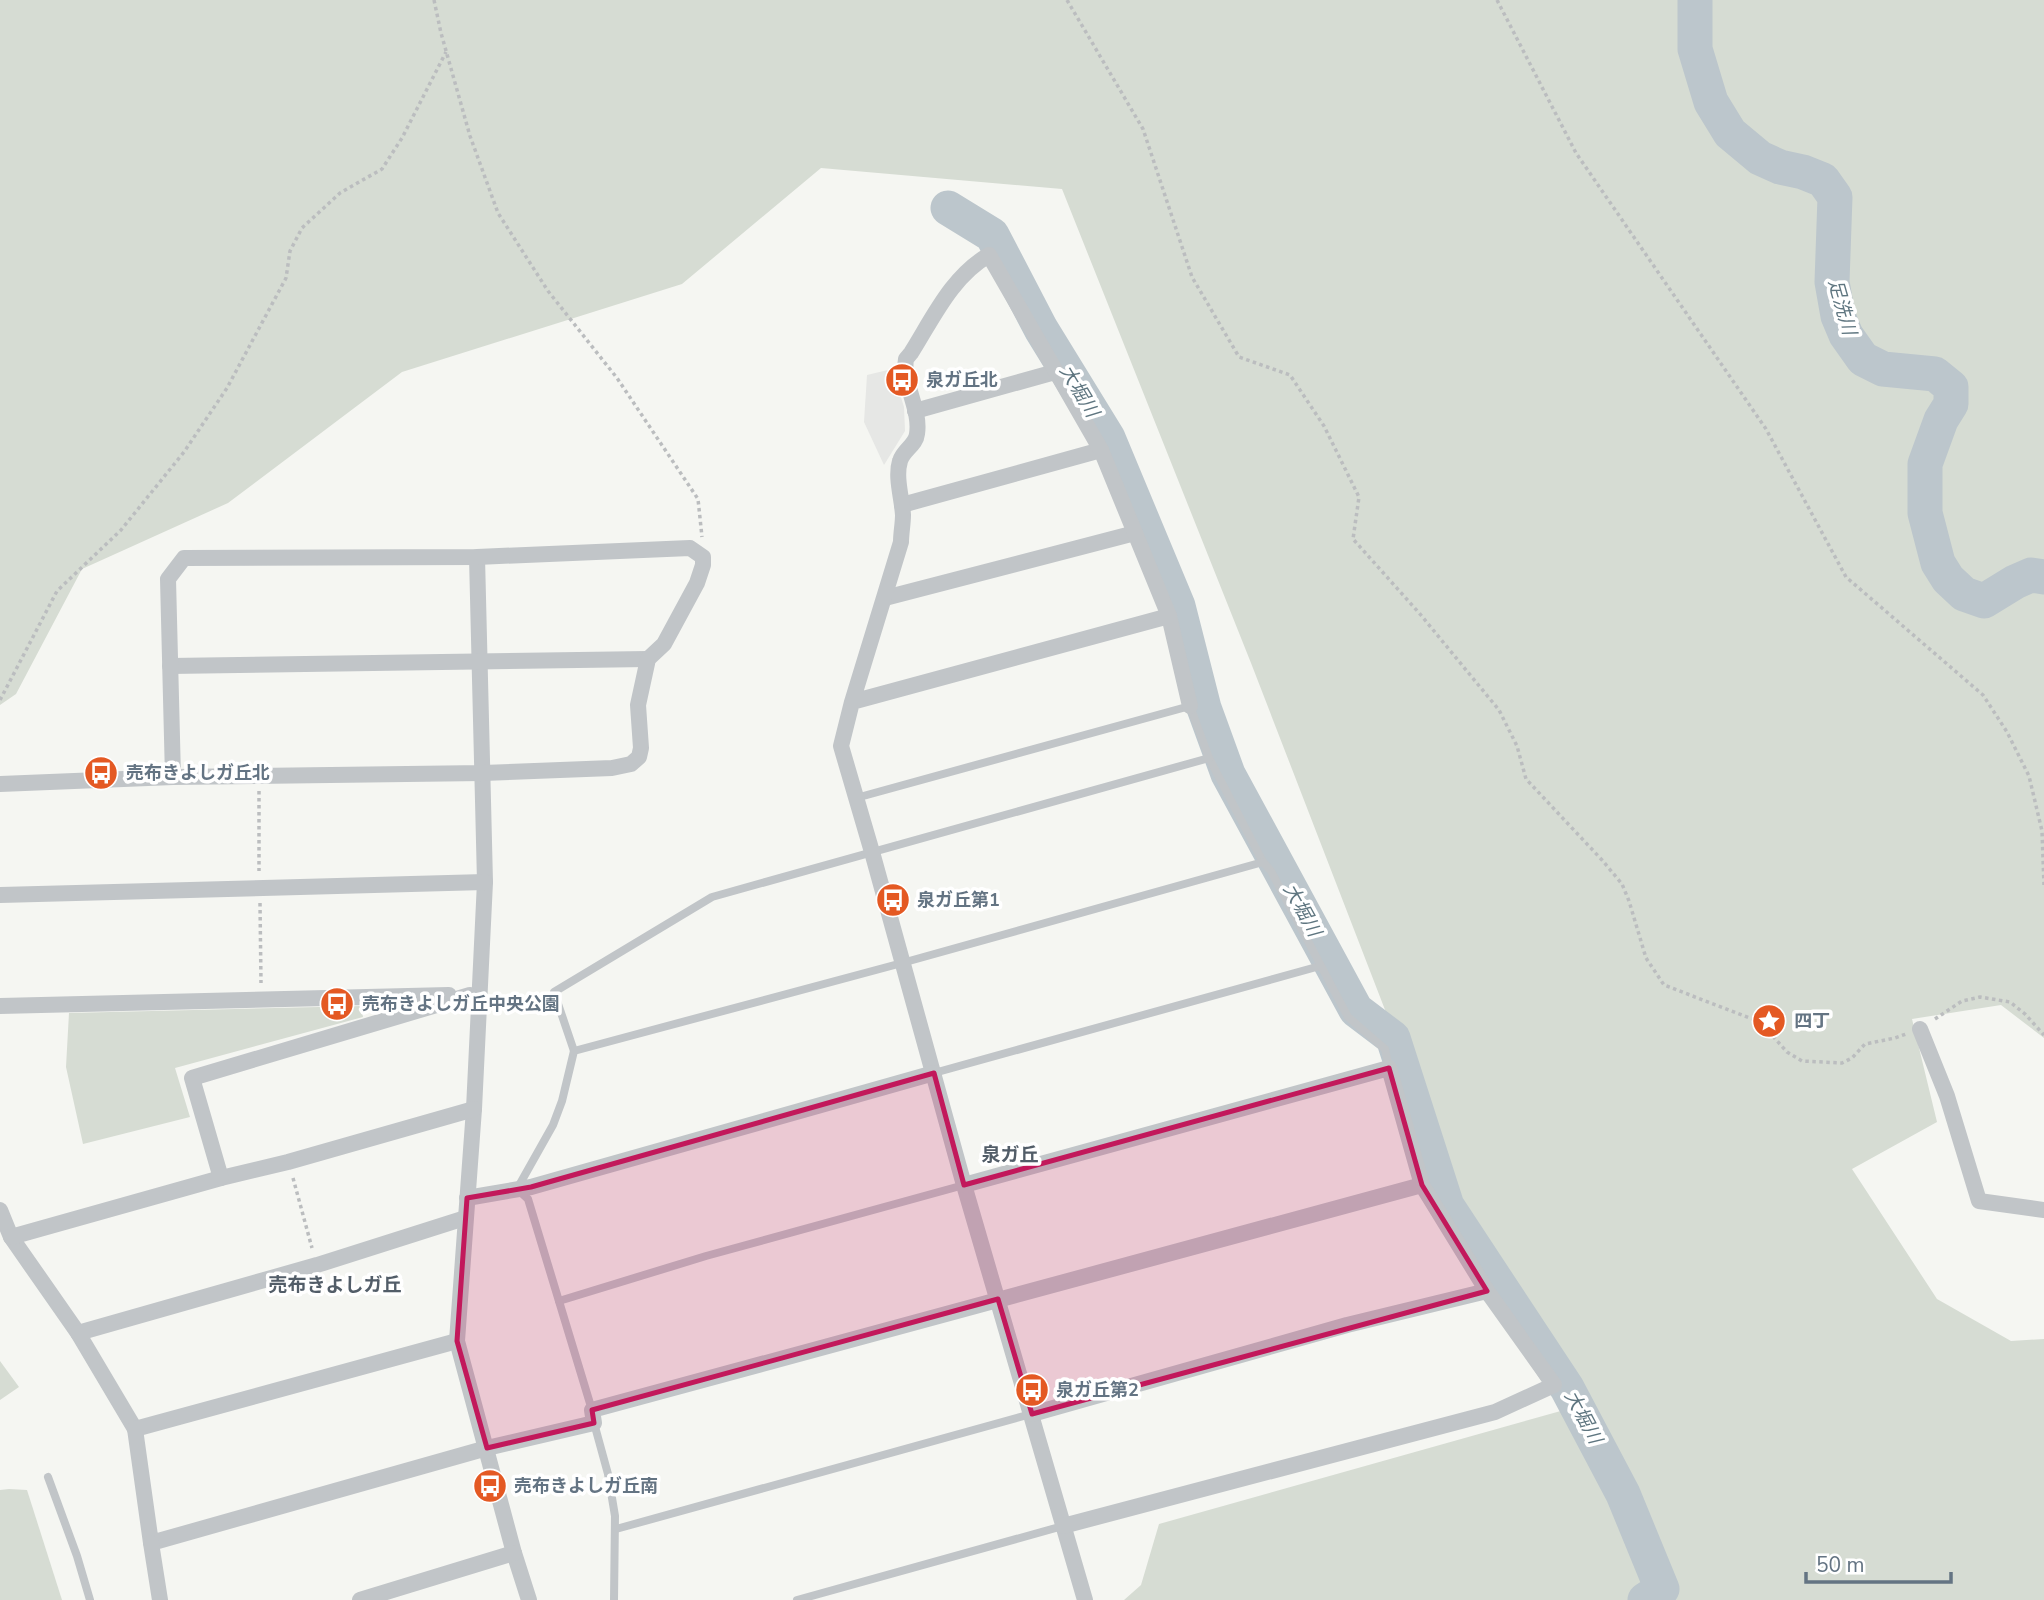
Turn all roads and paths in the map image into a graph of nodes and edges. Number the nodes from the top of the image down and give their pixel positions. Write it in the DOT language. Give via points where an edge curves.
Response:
graph roads {
  1 [pos="434,0"];
  2 [pos="1068,0"];
  3 [pos="1497,0"];
  4 [pos="446,52"];
  5 [pos="1055,372"];
  6 [pos="915,411"];
  7 [pos="1101,450"];
  8 [pos="902,505"];
  9 [pos="1135,533"];
  10 [pos="701,554"];
  11 [pos="477,557"];
  12 [pos="885,598"];
  13 [pos="1169,615"];
  14 [pos="648,659"];
  15 [pos="480,662"];
  16 [pos="170,666"];
  17 [pos="0,700"];
  18 [pos="852,702"];
  19 [pos="1190,706"];
  20 [pos="1209,758"];
  21 [pos="483,773"];
  22 [pos="173,776"];
  23 [pos="0,784"];
  24 [pos="856,798"];
  25 [pos="873,852"];
  26 [pos="1263,862"];
  27 [pos="485,882"];
  28 [pos="2044,885"];
  29 [pos="0,895"];
  30 [pos="902,963"];
  31 [pos="1320,966"];
  32 [pos="475,995"];
  33 [pos="0,1006"];
  34 [pos="1920,1029"];
  35 [pos="2044,1035"];
  36 [pos="574,1051"];
  37 [pos="1389,1068"];
  38 [pos="934,1073"];
  39 [pos="474,1109"];
  40 [pos="288,1162"];
  41 [pos="221,1178"];
  42 [pos="964,1185"];
  43 [pos="1422,1185"];
  44 [pos="517,1189"];
  45 [pos="467,1198"];
  46 [pos="2044,1210"];
  47 [pos="1,1215"];
  48 [pos="465,1219"];
  49 [pos="11,1237"];
  50 [pos="317,1265"];
  51 [pos="1487,1290"];
  52 [pos="998,1299"];
  53 [pos="559,1301"];
  54 [pos="78,1333"];
  55 [pos="457,1341"];
  56 [pos="1032,1414"];
  57 [pos="593,1416"];
  58 [pos="135,1429"];
  59 [pos="487,1448"];
  60 [pos="48,1477"];
  61 [pos="1063,1527"];
  62 [pos="616,1529"];
  63 [pos="151,1544"];
  64 [pos="514,1553"];
  65 [pos="90,1600"];
  66 [pos="160,1600"];
  67 [pos="360,1600"];
  68 [pos="529,1600"];
  69 [pos="614,1600"];
  70 [pos="797,1600"];
  71 [pos="1084,1600"];
  1 -- 4 [label="path"];
  2 -- 34 [label="path" via="1143,130 1192,276 1239,357 1290,375 1324,426 1359,497 1353,539 1499,710 1517,746 1526,779 1622,884 1646,958 1664,985 1755,1020 1802,1061 1842,1063 1865,1044"];
  3 -- 28 [label="path" via="1576,153 1766,429 1846,577 1983,695 2007,732 2029,776 2042,831"];
  4 -- 10 [label="path" via="498,213 548,291 617,378 698,499"];
  4 -- 17 [label="path" via="382,169 340,193 302,228 290,251 286,278 228,388 121,530 57,591"];
  5 -- 6 [label="street"];
  5 -- 6 [label="street" via="989,255 956,281 906,359"];
  5 -- 7 [label="street"];
  6 -- 8 [label="street" via="918,433 900,458"];
  7 -- 8 [label="street"];
  7 -- 9 [label="street"];
  8 -- 12 [label="street" via="901,542"];
  9 -- 12 [label="street"];
  9 -- 13 [label="street"];
  10 -- 11 [label="street" via="674,548"];
  10 -- 14 [label="street" via="697,583 664,644"];
  11 -- 15 [label="street"];
  11 -- 16 [label="street" via="184,558 168,579"];
  12 -- 18 [label="street"];
  13 -- 18 [label="street"];
  13 -- 19 [label="street"];
  14 -- 15 [label="street"];
  14 -- 21 [label="street" via="638,705 641,748 631,764"];
  15 -- 16 [label="street"];
  15 -- 21 [label="street"];
  16 -- 22 [label="street"];
  18 -- 24 [label="street" via="841,746"];
  19 -- 20 [label="lane"];
  19 -- 24 [label="lane"];
  20 -- 25 [label="lane"];
  20 -- 26 [label="lane"];
  21 -- 22 [label="street"];
  21 -- 27 [label="street"];
  22 -- 23 [label="street"];
  24 -- 25 [label="street"];
  25 -- 30 [label="street"];
  25 -- 36 [label="lane" via="712,897 554,992"];
  26 -- 30 [label="lane"];
  26 -- 31 [label="lane"];
  27 -- 29 [label="street"];
  27 -- 32 [label="street"];
  30 -- 36 [label="lane"];
  30 -- 38 [label="street"];
  31 -- 37 [label="lane" via="1348,1017 1385,1049"];
  31 -- 38 [label="lane"];
  32 -- 33 [label="street"];
  32 -- 39 [label="street"];
  32 -- 41 [label="street" via="192,1078"];
  34 -- 35 [label="path" via="1962,1001 1980,997 2010,1002"];
  34 -- 46 [label="street" via="1947,1096 1979,1201"];
  36 -- 44 [label="lane" via="553,1125"];
  37 -- 42 [label="street"];
  37 -- 43 [label="street"];
  38 -- 42 [label="street"];
  38 -- 44 [label="street"];
  39 -- 40 [label="street"];
  39 -- 45 [label="street"];
  40 -- 41 [label="street"];
  40 -- 50 [label="path"];
  41 -- 49 [label="street"];
  42 -- 52 [label="street"];
  42 -- 53 [label="lane"];
  43 -- 51 [label="street"];
  43 -- 52 [label="street"];
  44 -- 45 [label="street"];
  44 -- 53 [label="lane" via="528,1199"];
  45 -- 48 [label="street"];
  47 -- 49 [label="street"];
  48 -- 50 [label="street"];
  48 -- 55 [label="street"];
  49 -- 54 [label="street"];
  50 -- 54 [label="street"];
  51 -- 56 [label="street"];
  51 -- 61 [label="street" via="1554,1385 1494,1412"];
  52 -- 56 [label="street"];
  52 -- 57 [label="street"];
  53 -- 57 [label="lane"];
  54 -- 58 [label="street"];
  55 -- 58 [label="street"];
  55 -- 59 [label="street"];
  56 -- 61 [label="street"];
  56 -- 62 [label="lane"];
  57 -- 59 [label="street"];
  57 -- 62 [label="lane"];
  58 -- 63 [label="street"];
  59 -- 63 [label="street"];
  59 -- 64 [label="street"];
  60 -- 65 [label="lane"];
  61 -- 70 [label="lane"];
  61 -- 71 [label="street"];
  62 -- 69 [label="lane"];
  63 -- 66 [label="street"];
  64 -- 67 [label="street"];
  64 -- 68 [label="street"];
}
